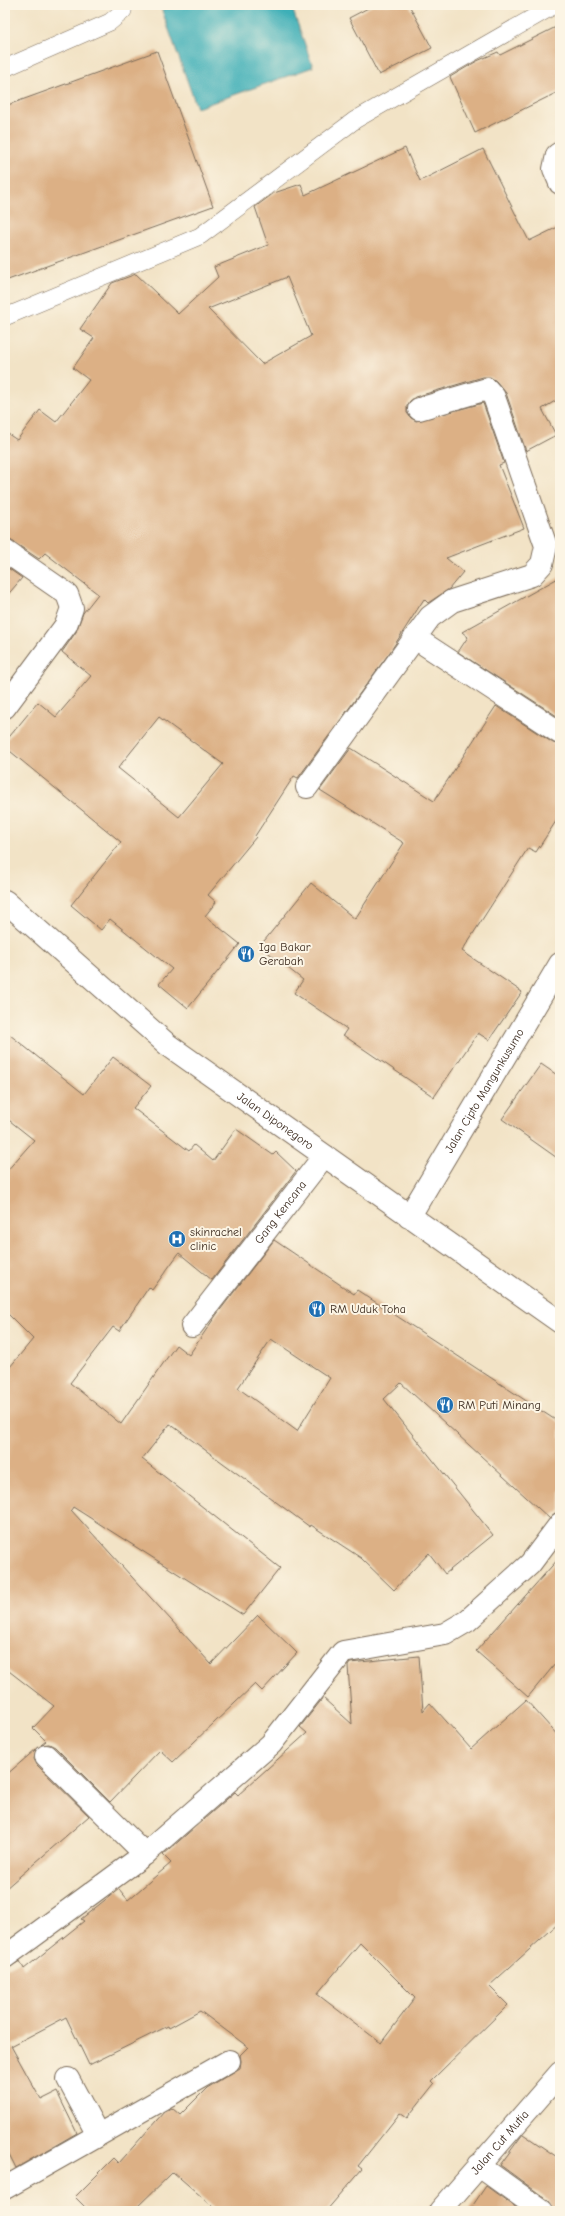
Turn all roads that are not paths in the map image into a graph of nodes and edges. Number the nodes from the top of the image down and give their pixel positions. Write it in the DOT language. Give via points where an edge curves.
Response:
graph roads {
  1 [pos="124,5"];
  2 [pos="555,5"];
  3 [pos="5,68"];
  4 [pos="560,153"];
  5 [pos="560,183"];
  6 [pos="5,317"];
  7 [pos="419,409"];
  8 [pos="5,551"];
  9 [pos="416,638"];
  10 [pos="5,707"];
  11 [pos="560,733"];
  12 [pos="307,787"];
  13 [pos="5,901"];
  14 [pos="560,964"];
  15 [pos="324,1156"];
  16 [pos="409,1218"];
  17 [pos="560,1322"];
  18 [pos="192,1326"];
  19 [pos="560,1524"];
  20 [pos="46,1756"];
  21 [pos="145,1854"];
  22 [pos="5,1957"];
  23 [pos="229,2061"];
  24 [pos="560,2073"];
  25 [pos="68,2079"];
  26 [pos="98,2135"];
  27 [pos="478,2165"];
  28 [pos="5,2188"];
  29 [pos="440,2211"];
  30 [pos="542,2211"];
  1 -- 3 [label="lane" via="123,11 110,22"];
  2 -- 6 [label="lane" via="356,120 200,236"];
  4 -- 5 [label="street" via="557,155 554,169"];
  7 -- 9 [label="street" via="487,388 500,412 546,546 542,564 532,575 452,601 430,617"];
  8 -- 10 [label="street" via="67,594 72,608 66,626"];
  9 -- 11 [label="street"];
  9 -- 12 [label="street"];
  13 -- 15 [label="street, Jalan Diponegoro" via="168,1045"];
  14 -- 16 [label="street, Jalan Cipto Mangunkusumo"];
  15 -- 16 [label="street, Jalan Diponegoro"];
  15 -- 18 [label="street, Gang Kencana"];
  16 -- 17 [label="street, Jalan Diponegoro"];
  19 -- 21 [label="street" via="530,1564 467,1621 445,1634 343,1652 271,1744"];
  20 -- 21 [label="street"];
  21 -- 22 [label="street"];
  23 -- 26 [label="street"];
  24 -- 27 [label="street, Jalan Cut Mutia"];
  25 -- 26 [label="street"];
  26 -- 28 [label="street"];
  27 -- 29 [label="street, Jalan Cut Mutia"];
  27 -- 30 [label="street"];
}
